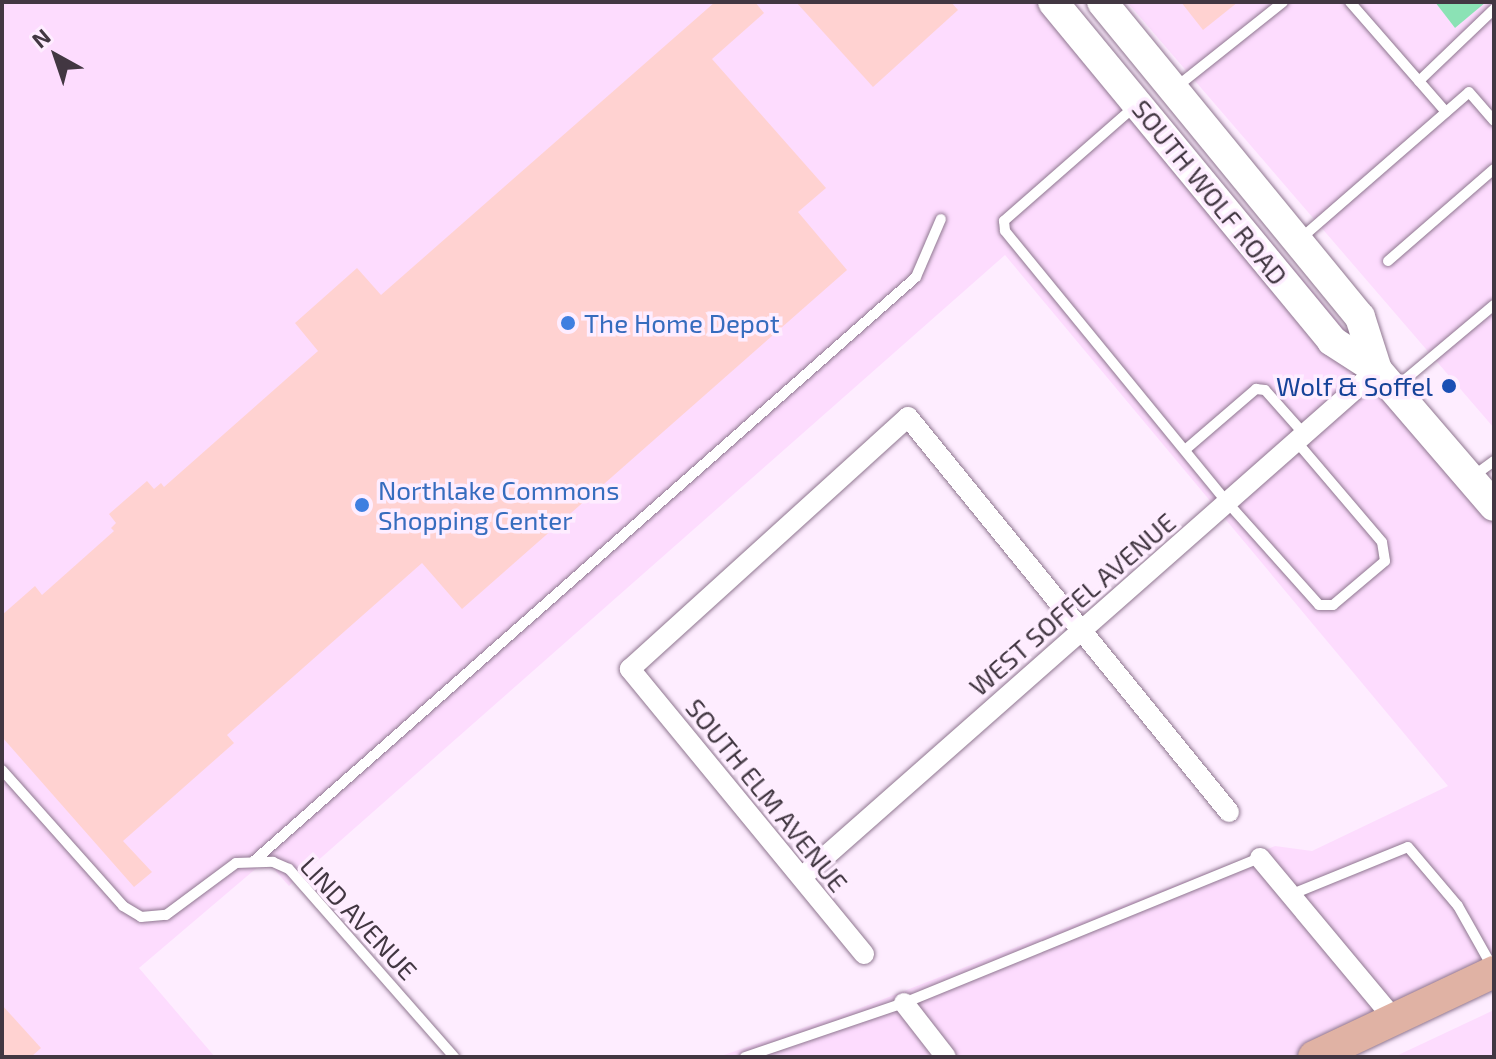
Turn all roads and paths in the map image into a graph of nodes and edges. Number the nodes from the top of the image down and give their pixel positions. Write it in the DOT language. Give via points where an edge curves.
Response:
graph roads {
  1 [pos="1053,2"];
  2 [pos="1102,2"];
  3 [pos="1283,2"];
  4 [pos="1350,2"];
  5 [pos="1494,9"];
  6 [pos="1419,81"];
  7 [pos="1173,89"];
  8 [pos="1137,104"];
  9 [pos="1446,112"];
  10 [pos="1494,121"];
  11 [pos="1494,169"];
  12 [pos="941,219"];
  13 [pos="1297,241"];
  14 [pos="1388,261"];
  15 [pos="1494,305"];
  16 [pos="1385,379"];
  17 [pos="1300,437"];
  18 [pos="1185,450"];
  19 [pos="1482,470"];
  20 [pos="1227,502"];
  21 [pos="1494,506"];
  22 [pos="1083,628"];
  23 [pos="2,770"];
  24 [pos="1229,812"];
  25 [pos="1260,858"];
  26 [pos="255,860"];
  27 [pos="802,877"];
  28 [pos="1290,895"];
  29 [pos="864,954"];
  30 [pos="1494,971"];
  31 [pos="904,1003"];
  32 [pos="1396,1021"];
  33 [pos="454,1057"];
  34 [pos="745,1057"];
  35 [pos="946,1057"];
  36 [pos="1314,1057"];
  1 -- 8 [label="main road, SOUTH WOLF ROAD"];
  2 -- 7 [label="main road, SOUTH WOLF ROAD"];
  3 -- 7 [label="lane"];
  4 -- 6 [label="lane"];
  5 -- 6 [label="lane"];
  6 -- 9 [label="lane"];
  7 -- 13 [label="main road, SOUTH WOLF ROAD"];
  8 -- 16 [label="main road, SOUTH WOLF ROAD" via="1332,341"];
  8 -- 18 [label="lane" via="1004,221 1005,231"];
  9 -- 10 [label="lane" via="1469,92"];
  9 -- 13 [label="lane"];
  11 -- 14 [label="lane"];
  12 -- 26 [label="lane" via="916,277"];
  13 -- 16 [label="main road, SOUTH WOLF ROAD" via="1360,317"];
  15 -- 16 [label="lane"];
  16 -- 17 [label="street, WEST SOFFEL AVENUE"];
  16 -- 19 [label="main road, SOUTH WOLF ROAD"];
  17 -- 18 [label="lane" via="1265,390 1256,389"];
  17 -- 20 [label="street, WEST SOFFEL AVENUE"];
  17 -- 20 [label="lane" via="1382,542 1385,561 1375,570 1333,605 1319,605"];
  18 -- 20 [label="lane"];
  19 -- 21 [label="main road, SOUTH WOLF ROAD"];
  20 -- 22 [label="street, WEST SOFFEL AVENUE"];
  22 -- 24 [label="street"];
  22 -- 27 [label="street, WEST SOFFEL AVENUE"];
  22 -- 27 [label="street, SOUTH ELM AVENUE" via="908,417 630,669"];
  23 -- 26 [label="lane" via="123,906 141,917 166,915 224,868"];
  25 -- 28 [label="street"];
  25 -- 31 [label="lane"];
  26 -- 33 [label="lane, LIND AVENUE" via="273,862 303,881"];
  27 -- 29 [label="street, SOUTH ELM AVENUE"];
  28 -- 30 [label="lane" via="1408,847 1458,906"];
  28 -- 32 [label="street"];
  30 -- 32 [label="main road"];
  31 -- 34 [label="lane"];
  31 -- 35 [label="street"];
  32 -- 36 [label="main road"];
}
